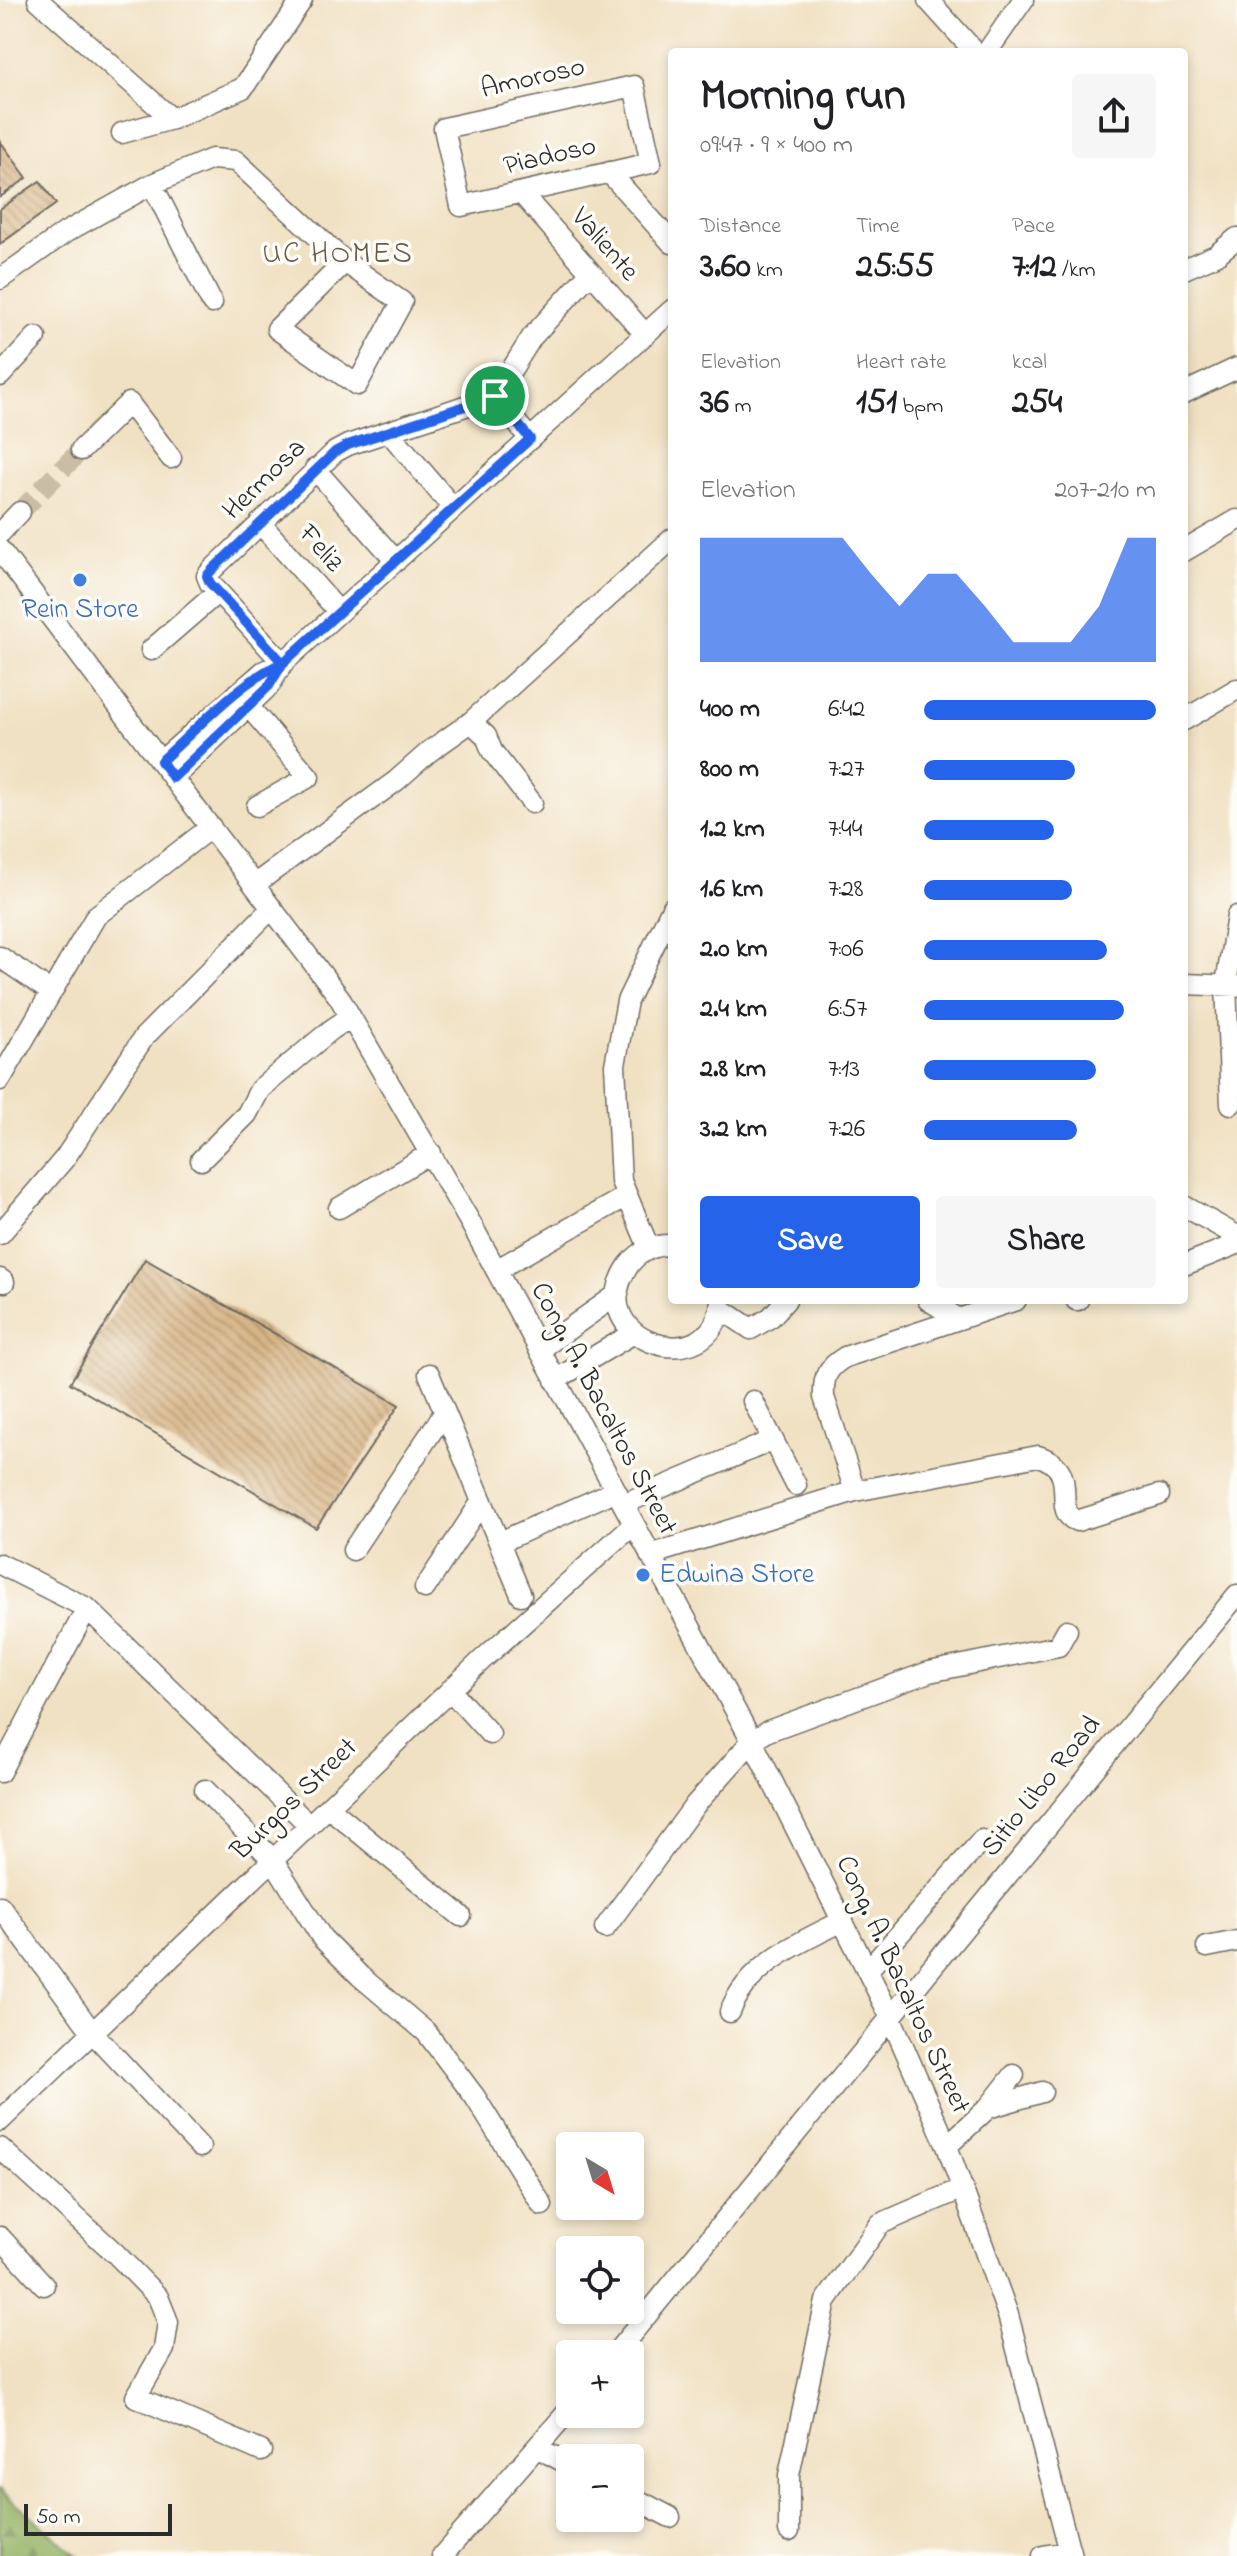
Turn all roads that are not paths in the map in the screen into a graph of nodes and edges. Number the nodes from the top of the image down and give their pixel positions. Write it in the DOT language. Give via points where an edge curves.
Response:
graph roads {
  1 [pos="38,0"];
  2 [pos="302,0"];
  3 [pos="928,0"];
  4 [pos="1023,0"];
  5 [pos="971,48"];
  6 [pos="990,48"];
  7 [pos="172,119"];
  8 [pos="122,133"];
  9 [pos="651,163"];
  10 [pos="609,172"];
  11 [pos="152,184"];
  12 [pos="521,193"];
  13 [pos="461,206"];
  14 [pos="668,238"];
  15 [pos="1237,238"];
  16 [pos="345,262"];
  17 [pos="1188,265"];
  18 [pos="590,273"];
  19 [pos="0,279"];
  20 [pos="212,303"];
  21 [pos="668,314"];
  22 [pos="645,334"];
  23 [pos="36,337"];
  24 [pos="1237,368"];
  25 [pos="0,376"];
  26 [pos="1188,391"];
  27 [pos="495,396"];
  28 [pos="390,433"];
  29 [pos="530,439"];
  30 [pos="81,450"];
  31 [pos="171,458"];
  32 [pos="315,469"];
  33 [pos="453,508"];
  34 [pos="20,512"];
  35 [pos="1237,520"];
  36 [pos="260,523"];
  37 [pos="0,533"];
  38 [pos="668,543"];
  39 [pos="1188,549"];
  40 [pos="0,550"];
  41 [pos="396,561"];
  42 [pos="6,571"];
  43 [pos="213,584"];
  44 [pos="339,612"];
  45 [pos="151,650"];
  46 [pos="283,663"];
  47 [pos="1237,689"];
  48 [pos="243,700"];
  49 [pos="1188,718"];
  50 [pos="471,722"];
  51 [pos="167,770"];
  52 [pos="532,803"];
  53 [pos="257,806"];
  54 [pos="211,827"];
  55 [pos="255,884"];
  56 [pos="272,908"];
  57 [pos="668,916"];
  58 [pos="1237,916"];
  59 [pos="0,957"];
  60 [pos="1188,984"];
  61 [pos="1232,985"];
  62 [pos="51,992"];
  63 [pos="350,1017"];
  64 [pos="0,1080"];
  65 [pos="1231,1104"];
  66 [pos="431,1153"];
  67 [pos="201,1160"];
  68 [pos="627,1196"];
  69 [pos="339,1208"];
  70 [pos="1188,1208"];
  71 [pos="0,1234"];
  72 [pos="1237,1236"];
  73 [pos="1237,1244"];
  74 [pos="668,1246"];
  75 [pos="649,1248"];
  76 [pos="1188,1263"];
  77 [pos="496,1270"];
  78 [pos="618,1294"];
  79 [pos="720,1304"];
  80 [pos="782,1304"];
  81 [pos="935,1304"];
  82 [pos="1004,1304"];
  83 [pos="959,1319"];
  84 [pos="634,1333"];
  85 [pos="539,1350"];
  86 [pos="429,1374"];
  87 [pos="555,1380"];
  88 [pos="753,1401"];
  89 [pos="444,1413"];
  90 [pos="773,1440"];
  91 [pos="796,1485"];
  92 [pos="855,1491"];
  93 [pos="1159,1495"];
  94 [pos="619,1497"];
  95 [pos="482,1501"];
  96 [pos="633,1525"];
  97 [pos="500,1542"];
  98 [pos="353,1550"];
  99 [pos="650,1555"];
  100 [pos="0,1564"];
  101 [pos="425,1588"];
  102 [pos="521,1595"];
  103 [pos="1237,1595"];
  104 [pos="87,1608"];
  105 [pos="1067,1630"];
  106 [pos="450,1690"];
  107 [pos="490,1734"];
  108 [pos="752,1741"];
  109 [pos="0,1772"];
  110 [pos="205,1790"];
  111 [pos="328,1807"];
  112 [pos="309,1825"];
  113 [pos="982,1840"];
  114 [pos="273,1860"];
  115 [pos="0,1906"];
  116 [pos="461,1916"];
  117 [pos="843,1921"];
  118 [pos="605,1928"];
  119 [pos="1237,1941"];
  120 [pos="1207,1947"];
  121 [pos="868,1970"];
  122 [pos="730,2012"];
  123 [pos="890,2016"];
  124 [pos="92,2032"];
  125 [pos="1014,2075"];
  126 [pos="1042,2092"];
  127 [pos="988,2108"];
  128 [pos="0,2121"];
  129 [pos="947,2146"];
  130 [pos="200,2147"];
  131 [pos="0,2148"];
  132 [pos="963,2188"];
  133 [pos="542,2205"];
  134 [pos="0,2237"];
  135 [pos="44,2285"];
  136 [pos="626,2340"];
  137 [pos="556,2426"];
  138 [pos="538,2448"];
  139 [pos="261,2451"];
  140 [pos="556,2458"];
  141 [pos="644,2503"];
  142 [pos="670,2517"];
  143 [pos="789,2531"];
  144 [pos="1070,2554"];
  145 [pos="442,2556"];
  146 [pos="1043,2556"];
  1 -- 7 [label="street"];
  2 -- 7 [label="street" via="243,88"];
  3 -- 5 [label="street"];
  4 -- 6 [label="street"];
  7 -- 8 [label="street"];
  9 -- 10 [label="street, Piadoso"];
  9 -- 13 [label="street, Amoroso" via="634,86 444,128"];
  10 -- 12 [label="street, Piadoso"];
  10 -- 14 [label="street"];
  11 -- 16 [label="street" via="212,159 236,161"];
  11 -- 19 [label="street" via="66,232"];
  11 -- 20 [label="street"];
  12 -- 13 [label="street, Piadoso"];
  12 -- 18 [label="street, Valiente"];
  15 -- 17 [label="street" via="1216,255"];
  16 -- 16 [label="street" via="402,302 357,385 277,329"];
  18 -- 22 [label="street, Valiente"];
  18 -- 27 [label="street" via="532,337"];
  21 -- 22 [label="street"];
  22 -- 29 [label="street"];
  23 -- 25 [label="street"];
  24 -- 26 [label="street"];
  27 -- 28 [label="street, Hermosa"];
  27 -- 29 [label="street"];
  28 -- 32 [label="street, Hermosa" via="348,445"];
  28 -- 33 [label="street"];
  29 -- 33 [label="street"];
  30 -- 31 [label="street" via="129,403"];
  32 -- 36 [label="street, Hermosa"];
  32 -- 41 [label="street"];
  33 -- 41 [label="street"];
  34 -- 37 [label="street"];
  35 -- 39 [label="street"];
  36 -- 43 [label="street, Hermosa"];
  36 -- 44 [label="street, Feliz"];
  38 -- 50 [label="street"];
  40 -- 42 [label="street, Cong. A. Bacaltos Street"];
  41 -- 44 [label="street"];
  42 -- 51 [label="street, Cong. A. Bacaltos Street"];
  43 -- 45 [label="street, Hermosa"];
  43 -- 46 [label="street"];
  44 -- 46 [label="street"];
  46 -- 48 [label="street" via="269,686"];
  47 -- 49 [label="street"];
  48 -- 51 [label="street"];
  48 -- 53 [label="street" via="309,777"];
  50 -- 52 [label="street"];
  50 -- 55 [label="street"];
  51 -- 54 [label="street, Cong. A. Bacaltos Street"];
  54 -- 55 [label="street, Cong. A. Bacaltos Street"];
  54 -- 62 [label="street" via="96,916"];
  55 -- 56 [label="street, Cong. A. Bacaltos Street"];
  56 -- 63 [label="street, Cong. A. Bacaltos Street"];
  56 -- 71 [label="street" via="144,1037 65,1158"];
  57 -- 68 [label="street" via="627,1001 615,1065 621,1181"];
  58 -- 61 [label="street"];
  59 -- 62 [label="street"];
  60 -- 61 [label="street"];
  61 -- 65 [label="street"];
  62 -- 64 [label="street"];
  63 -- 66 [label="street, Cong. A. Bacaltos Street"];
  63 -- 67 [label="street" via="260,1089 247,1114"];
  66 -- 69 [label="street"];
  66 -- 77 [label="street, Cong. A. Bacaltos Street"];
  68 -- 75 [label="street"];
  68 -- 77 [label="street"];
  70 -- 72 [label="street"];
  73 -- 76 [label="street"];
  74 -- 75 [label="street"];
  75 -- 78 [label="street" via="622,1275"];
  77 -- 85 [label="street, Cong. A. Bacaltos Street"];
  78 -- 84 [label="street" via="621,1315"];
  78 -- 85 [label="street"];
  79 -- 80 [label="street" via="751,1329"];
  79 -- 84 [label="street" via="704,1335 676,1347 646,1342"];
  81 -- 83 [label="street"];
  82 -- 83 [label="street"];
  83 -- 92 [label="street" via="829,1367 824,1397"];
  84 -- 87 [label="street"];
  85 -- 87 [label="street, Cong. A. Bacaltos Street"];
  86 -- 89 [label="street"];
  87 -- 94 [label="street, Cong. A. Bacaltos Street"];
  88 -- 90 [label="street"];
  89 -- 95 [label="street"];
  89 -- 98 [label="street"];
  90 -- 91 [label="street"];
  90 -- 94 [label="street"];
  92 -- 93 [label="street" via="1038,1456 1053,1461 1063,1474 1066,1512 1077,1521"];
  92 -- 99 [label="street"];
  94 -- 96 [label="street, Cong. A. Bacaltos Street"];
  94 -- 97 [label="street"];
  95 -- 97 [label="street"];
  95 -- 101 [label="street"];
  96 -- 99 [label="street, Cong. A. Bacaltos Street"];
  96 -- 106 [label="street, Burgos Street"];
  97 -- 102 [label="street"];
  99 -- 108 [label="street, Cong. A. Bacaltos Street"];
  100 -- 104 [label="street"];
  103 -- 123 [label="street, Sitio Libo Road"];
  104 -- 109 [label="street"];
  104 -- 112 [label="street"];
  105 -- 108 [label="street" via="1058,1646 929,1672"];
  106 -- 107 [label="street"];
  106 -- 111 [label="street, Burgos Street"];
  108 -- 117 [label="street, Cong. A. Bacaltos Street"];
  108 -- 118 [label="street" via="695,1805"];
  110 -- 114 [label="street"];
  111 -- 112 [label="street, Burgos Street"];
  111 -- 116 [label="street"];
  112 -- 114 [label="street, Burgos Street"];
  113 -- 121 [label="street"];
  114 -- 124 [label="street, Burgos Street"];
  114 -- 133 [label="street" via="322,1938 426,2032 475,2097"];
  115 -- 124 [label="street"];
  117 -- 121 [label="street, Cong. A. Bacaltos Street"];
  117 -- 122 [label="street" via="797,1943 756,1972"];
  119 -- 120 [label="street"];
  121 -- 123 [label="street, Cong. A. Bacaltos Street"];
  123 -- 129 [label="street, Cong. A. Bacaltos Street"];
  123 -- 136 [label="street, Sitio Libo Road"];
  124 -- 128 [label="street, Burgos Street"];
  124 -- 130 [label="street"];
  125 -- 127 [label="street"];
  126 -- 127 [label="street"];
  127 -- 129 [label="street"];
  129 -- 132 [label="street, Cong. A. Bacaltos Street"];
  131 -- 139 [label="street" via="158,2297 168,2322 164,2349 136,2397"];
  132 -- 143 [label="street" via="880,2224 826,2301 789,2475"];
  132 -- 144 [label="street, Cong. A. Bacaltos Street" via="1008,2315"];
  134 -- 135 [label="street"];
  137 -- 138 [label="street"];
  138 -- 140 [label="street"];
  138 -- 145 [label="street"];
  141 -- 142 [label="street"];
  144 -- 146 [label="street"];
}
